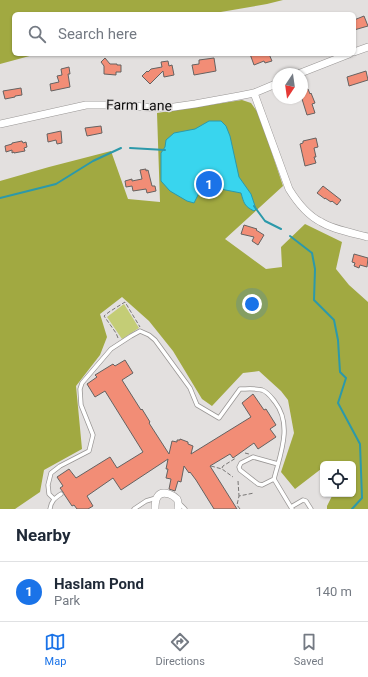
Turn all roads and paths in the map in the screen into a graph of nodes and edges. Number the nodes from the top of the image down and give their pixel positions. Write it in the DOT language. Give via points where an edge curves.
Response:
graph roads {
  1 [pos="368,47"];
  2 [pos="356,51"];
  3 [pos="344,56"];
  4 [pos="308,70"];
  5 [pos="272,86"];
  6 [pos="254,93"];
  7 [pos="0,124"];
  8 [pos="368,237"];
  9 [pos="140,331"];
  10 [pos="120,343"];
  11 [pos="236,458"];
  12 [pos="278,464"];
  13 [pos="211,466"];
  14 [pos="222,469"];
  15 [pos="233,477"];
  16 [pos="274,479"];
  17 [pos="238,480"];
  18 [pos="254,493"];
  19 [pos="61,494"];
  20 [pos="239,496"];
  21 [pos="156,498"];
  22 [pos="54,499"];
  23 [pos="178,506"];
  24 [pos="291,508"];
  25 [pos="50,509"];
  26 [pos="134,509"];
  27 [pos="155,509"];
  28 [pos="185,509"];
  29 [pos="240,509"];
  30 [pos="311,509"];
  1 -- 2 [label="street"];
  3 -- 4 [label="street"];
  5 -- 6 [label="street, Farm Lane"];
  6 -- 7 [label="street, Farm Lane" via="167,108 86,105"];
  6 -- 8 [label="street" via="288,189 298,203 321,222"];
  9 -- 10 [label="lane"];
  9 -- 10 [label="path" via="125,302 104,316"];
  9 -- 12 [label="lane" via="155,340 190,388 197,405 219,418 240,389 261,390 271,396 278,406 284,427 283,446"];
  10 -- 22 [label="lane" via="111,349 82,383 81,405 93,435 89,451 51,473 49,494"];
  11 -- 14 [label="path"];
  12 -- 16 [label="lane"];
  12 -- 16 [label="lane" via="253,457 241,463 239,467 258,484 262,485"];
  13 -- 14 [label="path"];
  14 -- 15 [label="path"];
  16 -- 24 [label="lane"];
  17 -- 20 [label="path"];
  18 -- 20 [label="path"];
  19 -- 22 [label="lane"];
  20 -- 29 [label="path" via="237,505"];
  21 -- 23 [label="street" via="164,493 170,494 176,498"];
  21 -- 26 [label="lane"];
  21 -- 27 [label="street"];
  22 -- 25 [label="lane"];
  23 -- 28 [label="lane"];
  24 -- 30 [label="lane" via="303,500"];
}
